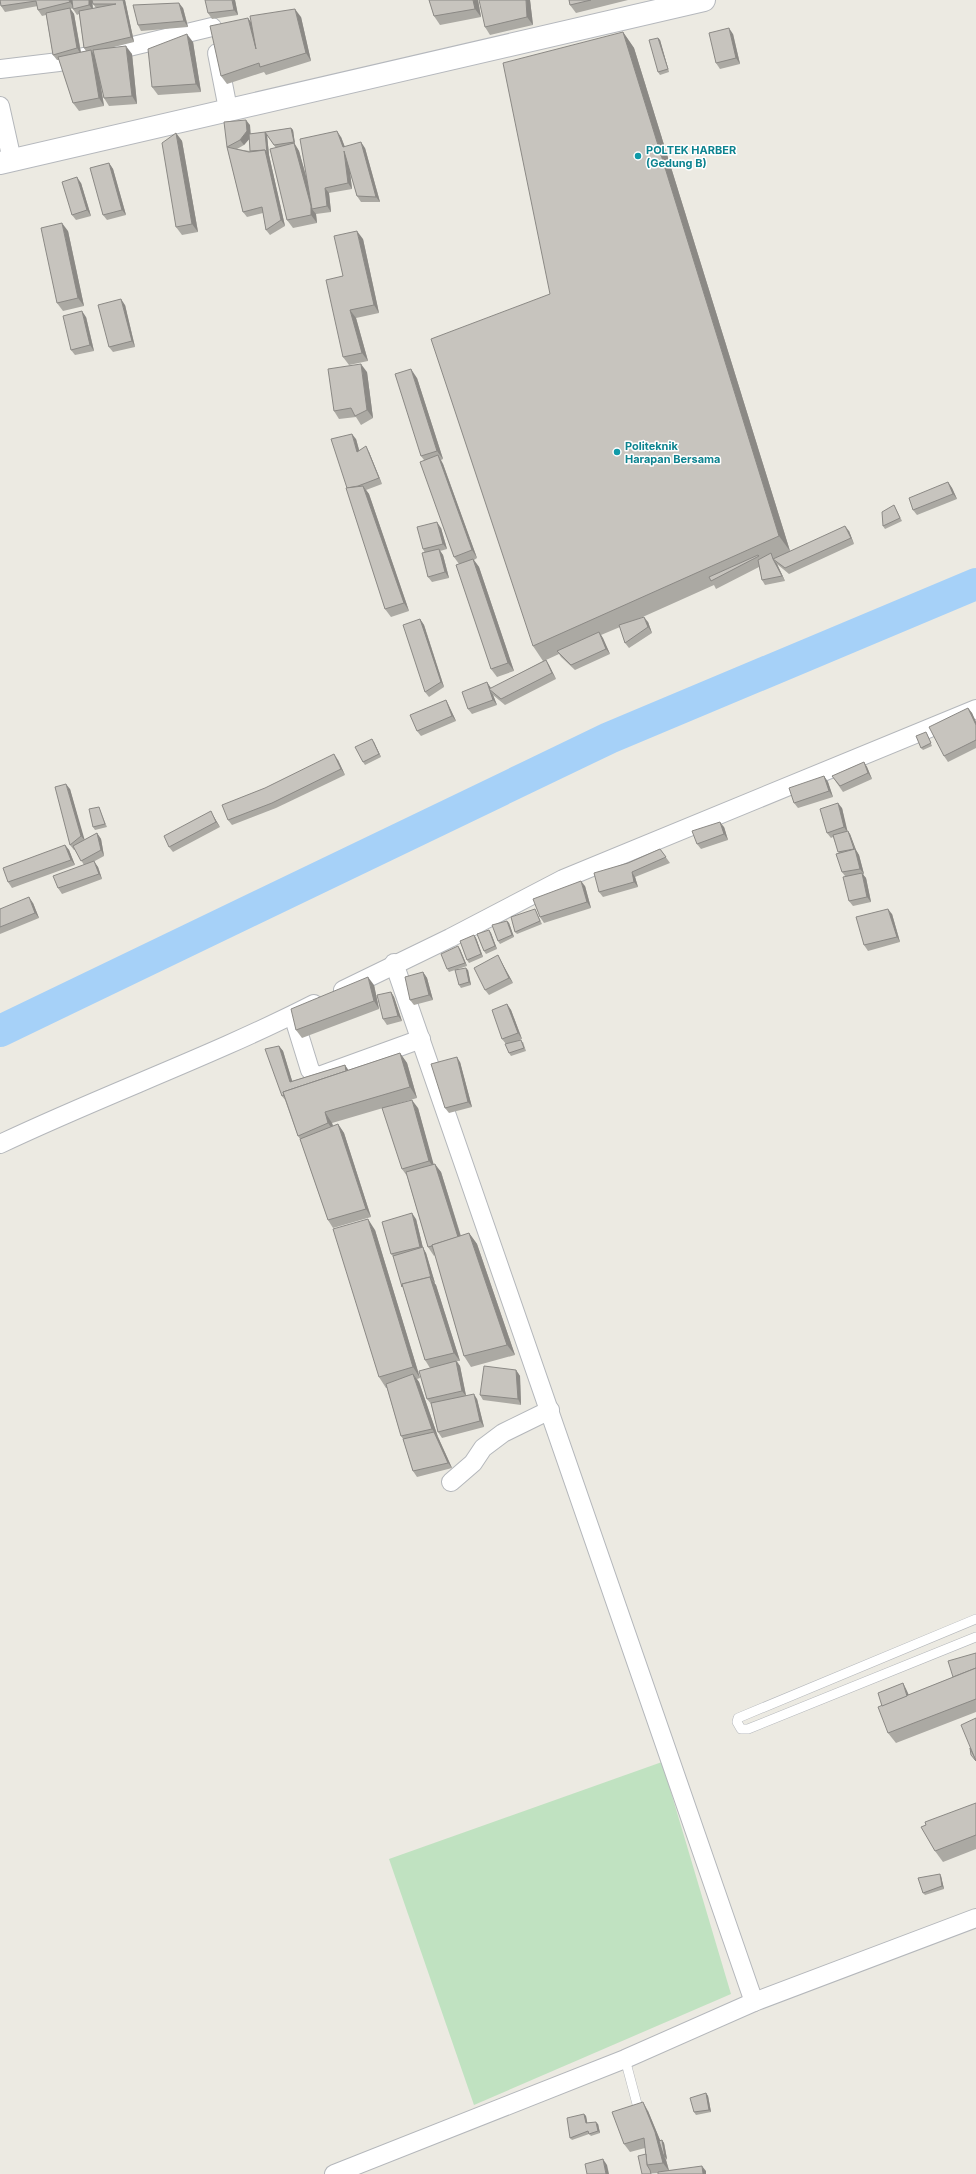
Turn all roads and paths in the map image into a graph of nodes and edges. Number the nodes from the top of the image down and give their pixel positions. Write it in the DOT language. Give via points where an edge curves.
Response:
graph roads {
  1 [pos="704,0"];
  2 [pos="0,69"];
  3 [pos="0,106"];
  4 [pos="228,109"];
  5 [pos="6,151"];
  6 [pos="976,709"];
  7 [pos="394,963"];
  8 [pos="293,1015"];
  9 [pos="421,1039"];
  10 [pos="0,1144"];
  11 [pos="550,1410"];
  12 [pos="451,1482"];
  13 [pos="976,1618"];
  14 [pos="976,1637"];
  15 [pos="976,1919"];
  16 [pos="754,2002"];
  17 [pos="625,2059"];
  18 [pos="637,2104"];
  19 [pos="334,2174"];
  1 -- 4 [label="main road" via="567,36"];
  2 -- 4 [label="street" via="101,54 210,20"];
  3 -- 5 [label="street"];
  4 -- 5 [label="main road"];
  6 -- 7 [label="street" via="563,879 450,938"];
  7 -- 8 [label="street"];
  7 -- 9 [label="street"];
  8 -- 9 [label="street" via="310,1070 319,1076"];
  8 -- 10 [label="street"];
  9 -- 11 [label="street"];
  11 -- 12 [label="street" via="503,1433 483,1448 473,1463"];
  11 -- 16 [label="street"];
  13 -- 14 [label="lane" via="738,1718 737,1722 741,1729 748,1729"];
  15 -- 16 [label="street"];
  16 -- 17 [label="street"];
  17 -- 18 [label="lane"];
  17 -- 19 [label="street"];
}
